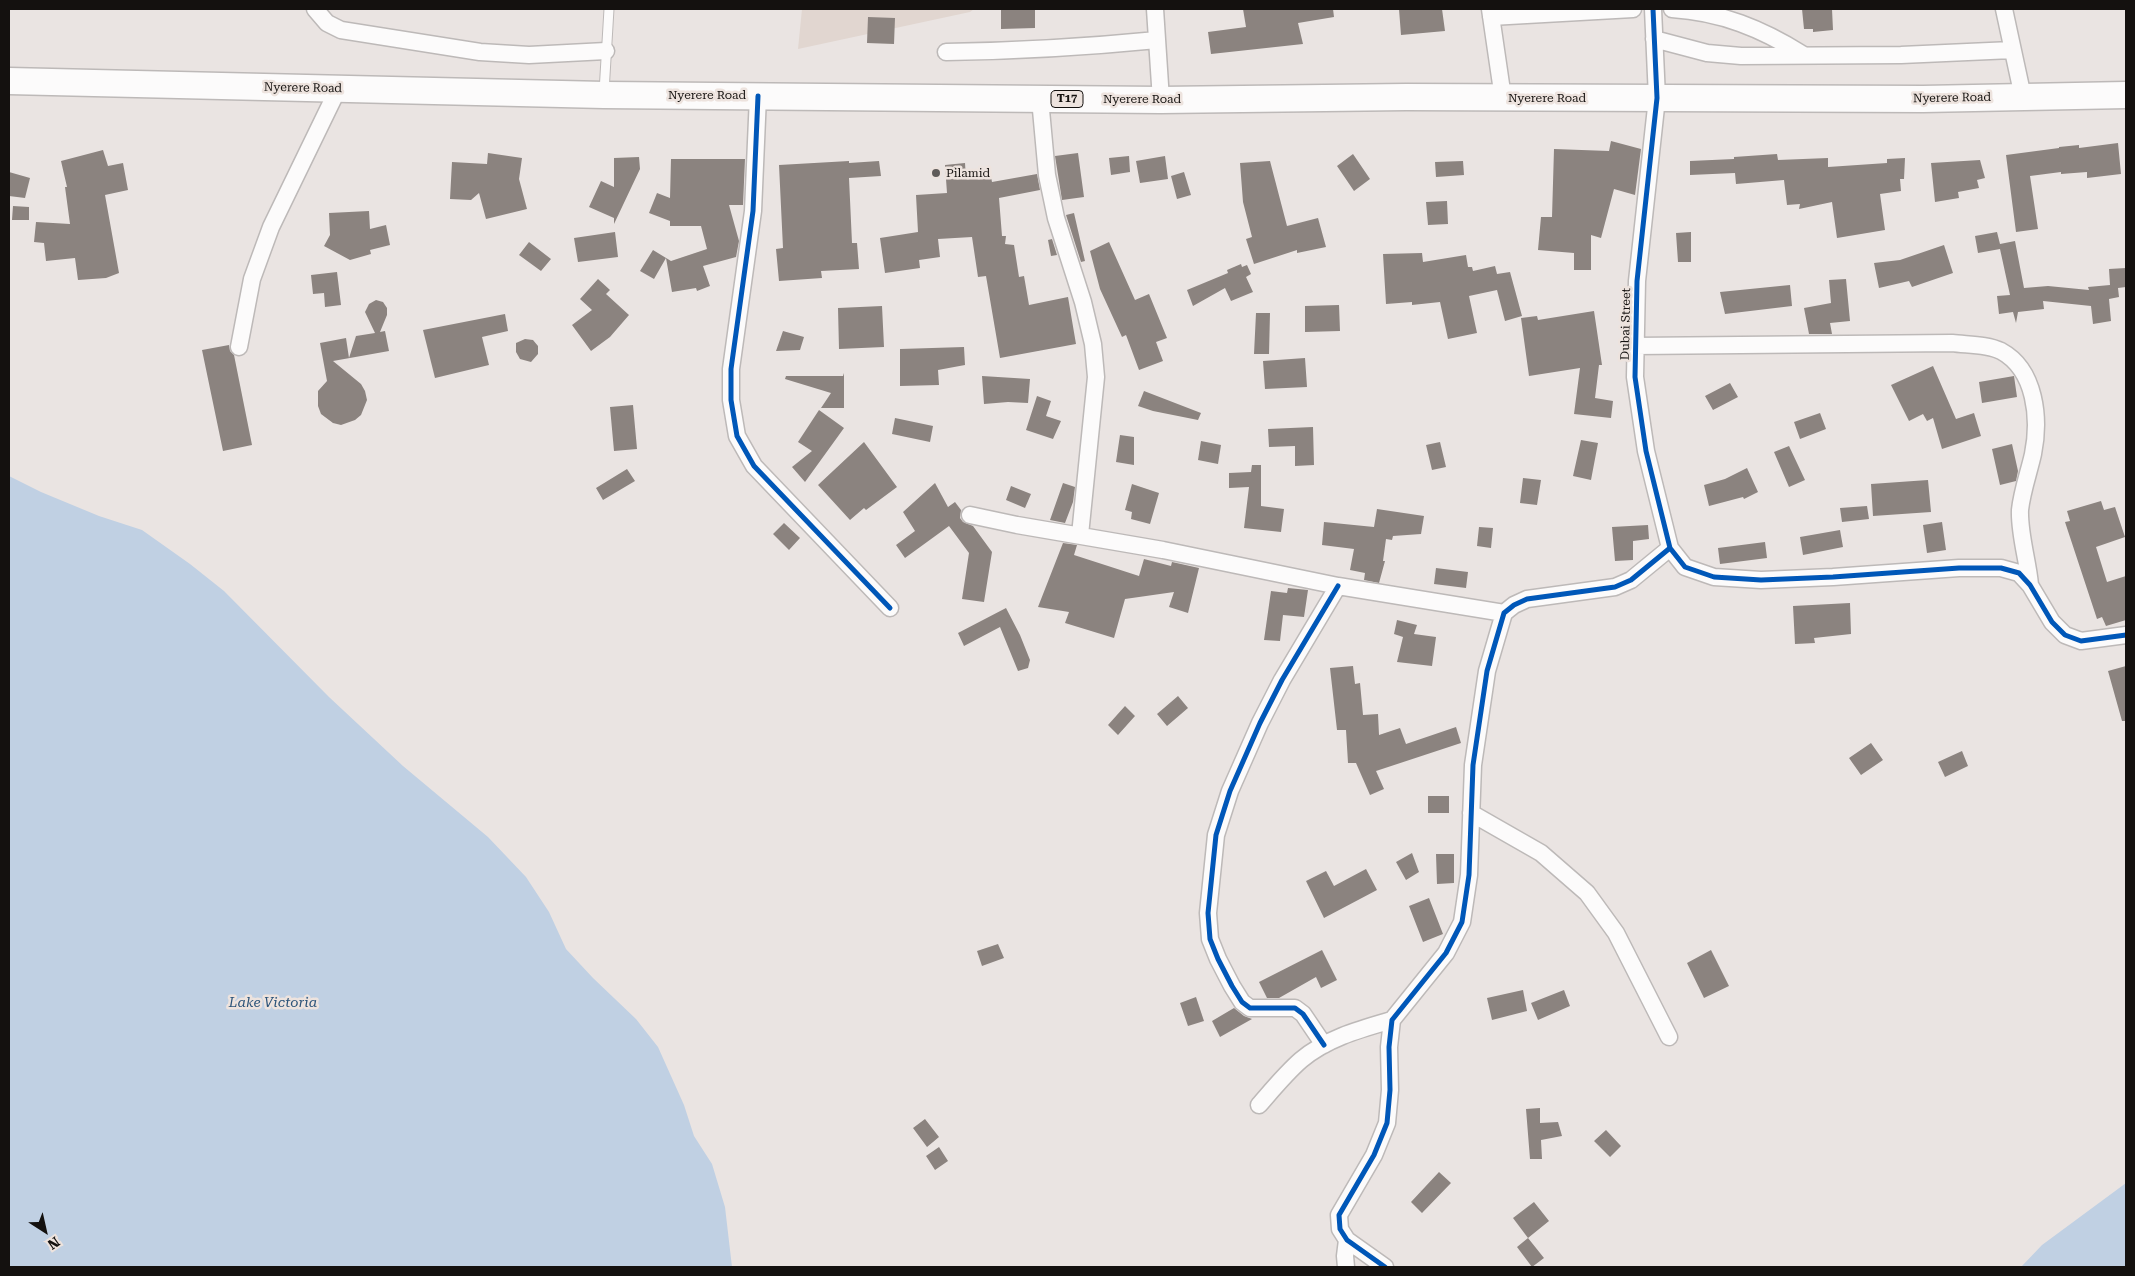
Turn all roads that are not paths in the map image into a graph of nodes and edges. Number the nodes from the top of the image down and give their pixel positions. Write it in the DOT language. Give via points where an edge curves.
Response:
graph roads {
  1 [pos="315,9"];
  2 [pos="609,9"];
  3 [pos="1155,9"];
  4 [pos="1633,9"];
  5 [pos="1653,9"];
  6 [pos="1672,9"];
  7 [pos="2004,9"];
  8 [pos="1491,13"];
  9 [pos="1654,38"];
  10 [pos="1156,40"];
  11 [pos="2012,50"];
  12 [pos="606,51"];
  13 [pos="946,52"];
  14 [pos="1802,54"];
  15 [pos="9,81"];
  16 [pos="338,89"];
  17 [pos="604,94"];
  18 [pos="2126,95"];
  19 [pos="758,96"];
  20 [pos="2023,96"];
  21 [pos="1040,98"];
  22 [pos="1503,98"];
  23 [pos="1657,98"];
  24 [pos="1160,100"];
  25 [pos="1635,346"];
  26 [pos="239,347"];
  27 [pos="970,515"];
  28 [pos="1080,535"];
  29 [pos="1670,548"];
  30 [pos="2030,585"];
  31 [pos="1338,586"];
  32 [pos="890,608"];
  33 [pos="1504,613"];
  34 [pos="2126,635"];
  35 [pos="1471,813"];
  36 [pos="1392,1020"];
  37 [pos="1669,1037"];
  38 [pos="1324,1045"];
  39 [pos="1259,1105"];
  40 [pos="1347,1240"];
  41 [pos="1346,1267"];
  42 [pos="1385,1267"];
  1 -- 12 [label="street" via="327,23 341,30 480,52 529,56"];
  2 -- 12 [label="lane"];
  3 -- 10 [label="street"];
  4 -- 8 [label="street"];
  5 -- 9 [label="street, Dubai Street"];
  6 -- 14 [label="street" via="1714,14 1742,22 1774,36"];
  7 -- 11 [label="street"];
  8 -- 22 [label="street"];
  9 -- 14 [label="street" via="1706,53 1741,56"];
  9 -- 23 [label="street, Dubai Street"];
  10 -- 13 [label="street" via="1024,51"];
  10 -- 24 [label="street"];
  11 -- 14 [label="street" via="1900,55"];
  11 -- 20 [label="street"];
  12 -- 17 [label="lane"];
  15 -- 16 [label="main road, Nyerere Road / T17"];
  16 -- 17 [label="main road, Nyerere Road / T17"];
  16 -- 26 [label="street" via="271,227 252,279"];
  17 -- 19 [label="main road, Nyerere Road / T17"];
  18 -- 20 [label="main road, Nyerere Road / T17"];
  19 -- 21 [label="main road, Nyerere Road / T17"];
  19 -- 32 [label="street" via="753,211 731,369 731,400 737,436 754,466"];
  20 -- 23 [label="main road, Nyerere Road / T17"];
  21 -- 24 [label="main road, Nyerere Road / T17"];
  21 -- 28 [label="street" via="1047,175 1056,218 1094,344 1096,377"];
  22 -- 23 [label="main road, Nyerere Road / T17"];
  22 -- 24 [label="main road, Nyerere Road / T17"];
  23 -- 25 [label="street, Dubai Street" via="1637,281"];
  25 -- 29 [label="street, Dubai Street" via="1635,378 1646,451"];
  25 -- 30 [label="street" via="1952,343 1999,350 2014,360 2022,371 2037,417 2033,455 2020,510"];
  27 -- 28 [label="street"];
  28 -- 31 [label="street"];
  29 -- 30 [label="street" via="1685,566 1714,577 1761,580 2001,568 2019,573"];
  29 -- 33 [label="street" via="1632,580 1615,587 1527,599"];
  30 -- 34 [label="street" via="2052,622 2065,635 2081,641"];
  31 -- 33 [label="street"];
  31 -- 38 [label="street" via="1282,680 1230,791 1216,835 1208,913 1210,939 1242,1002 1250,1008 1295,1008 1303,1014"];
  33 -- 35 [label="street" via="1487,671 1479,718"];
  35 -- 36 [label="street" via="1469,875 1462,922 1446,953"];
  35 -- 37 [label="street" via="1541,853 1587,893 1616,933"];
  36 -- 38 [label="street"];
  36 -- 40 [label="street" via="1387,1123 1374,1155 1339,1215 1340,1229"];
  38 -- 39 [label="street" via="1302,1059"];
  40 -- 41 [label="street"];
  40 -- 42 [label="street"];
}
